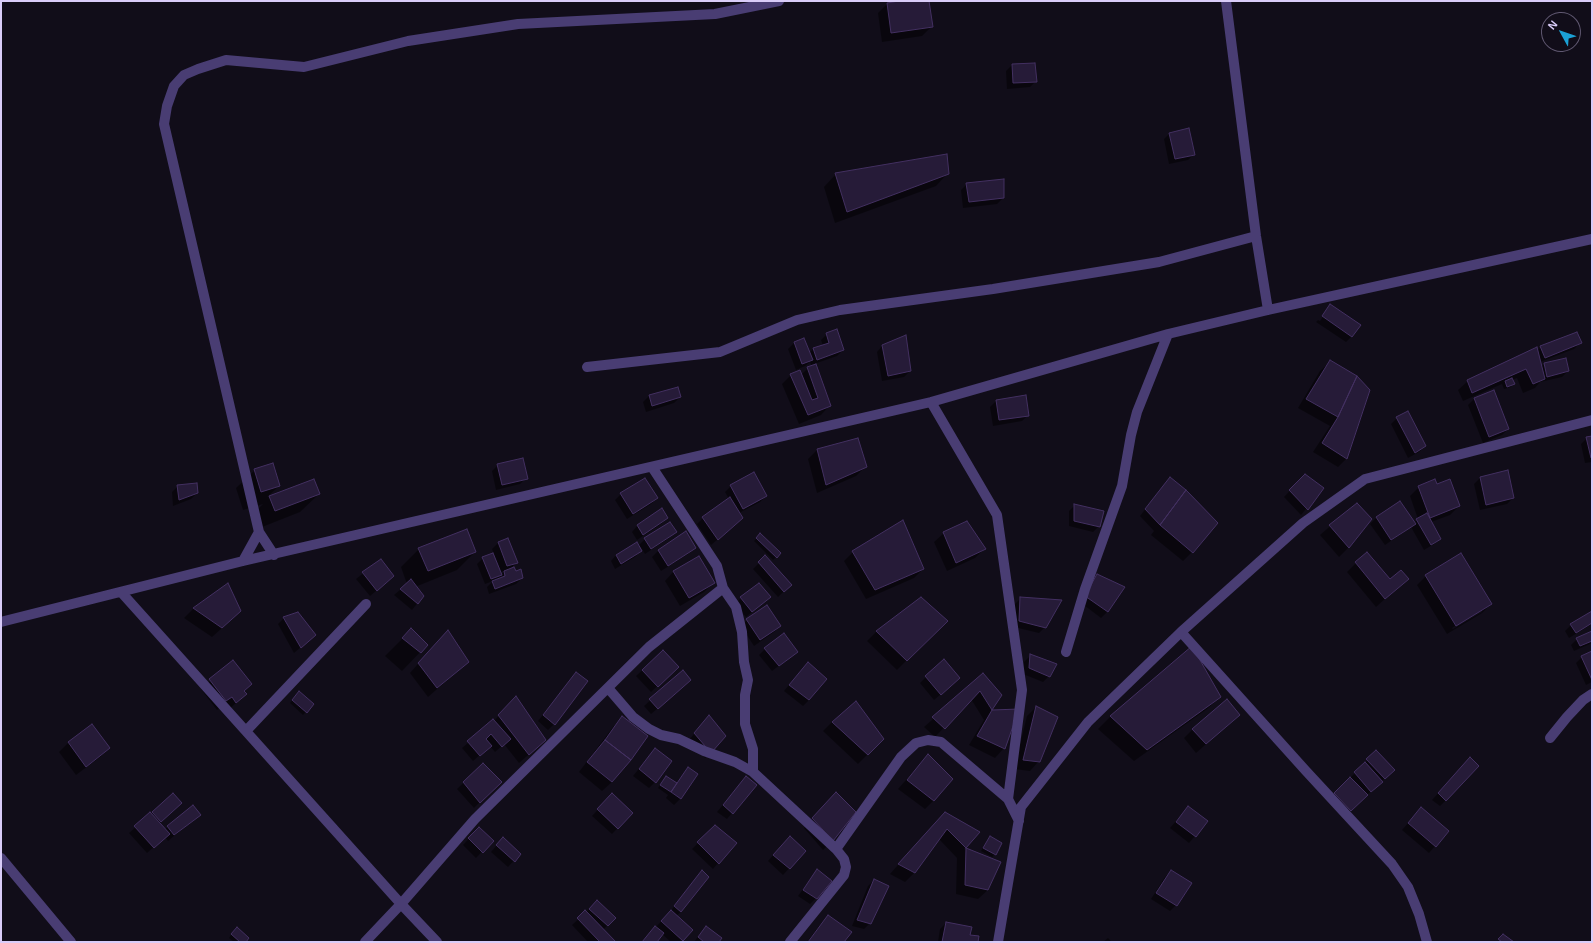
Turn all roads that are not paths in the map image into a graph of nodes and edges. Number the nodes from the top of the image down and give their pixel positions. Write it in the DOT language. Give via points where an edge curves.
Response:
graph roads {
  1 [pos="779,1"];
  2 [pos="1226,1"];
  3 [pos="1256,236"];
  4 [pos="1592,238"];
  5 [pos="1268,310"];
  6 [pos="1168,334"];
  7 [pos="588,367"];
  8 [pos="931,402"];
  9 [pos="1592,420"];
  10 [pos="652,467"];
  11 [pos="259,532"];
  12 [pos="274,555"];
  13 [pos="242,562"];
  14 [pos="723,588"];
  15 [pos="121,592"];
  16 [pos="366,604"];
  17 [pos="1,622"];
  18 [pos="1181,632"];
  19 [pos="1066,652"];
  20 [pos="608,688"];
  21 [pos="1592,694"];
  22 [pos="246,731"];
  23 [pos="1550,738"];
  24 [pos="752,772"];
  25 [pos="1008,799"];
  26 [pos="1019,821"];
  27 [pos="836,849"];
  28 [pos="1,858"];
  29 [pos="401,904"];
  30 [pos="71,942"];
  31 [pos="365,942"];
  32 [pos="437,942"];
  33 [pos="790,942"];
  34 [pos="998,942"];
  35 [pos="1427,942"];
  1 -- 11 [label="street" via="715,14 518,24 408,41 304,67 226,60 198,69 184,76 174,86 164,124"];
  2 -- 3 [label="street"];
  3 -- 5 [label="street"];
  3 -- 7 [label="street" via="1160,262 840,310 797,320 720,352"];
  4 -- 5 [label="street"];
  5 -- 6 [label="street"];
  6 -- 8 [label="street"];
  6 -- 19 [label="street" via="1137,412 1122,486 1085,589"];
  8 -- 10 [label="street"];
  8 -- 25 [label="street" via="997,515 1022,690"];
  9 -- 18 [label="street" via="1365,480 1303,523"];
  10 -- 12 [label="street"];
  10 -- 14 [label="street" via="717,566"];
  11 -- 12 [label="street"];
  11 -- 13 [label="street"];
  12 -- 13 [label="street"];
  13 -- 15 [label="street"];
  14 -- 20 [label="street" via="649,647"];
  14 -- 24 [label="street" via="736,607 742,632 748,680 745,724 753,749"];
  15 -- 17 [label="street"];
  15 -- 22 [label="street"];
  16 -- 22 [label="street"];
  18 -- 26 [label="street" via="1088,722 1021,807"];
  18 -- 35 [label="street" via="1392,864 1408,887"];
  20 -- 24 [label="street" via="633,717 649,729 735,762"];
  20 -- 29 [label="street" via="475,819"];
  21 -- 23 [label="street" via="1583,700"];
  22 -- 29 [label="street"];
  24 -- 27 [label="street"];
  25 -- 26 [label="street"];
  25 -- 27 [label="street" via="941,742 928,740 916,743 902,757"];
  26 -- 34 [label="street"];
  27 -- 33 [label="street" via="844,859 844,875"];
  28 -- 30 [label="street"];
  29 -- 31 [label="street"];
  29 -- 32 [label="street"];
}
